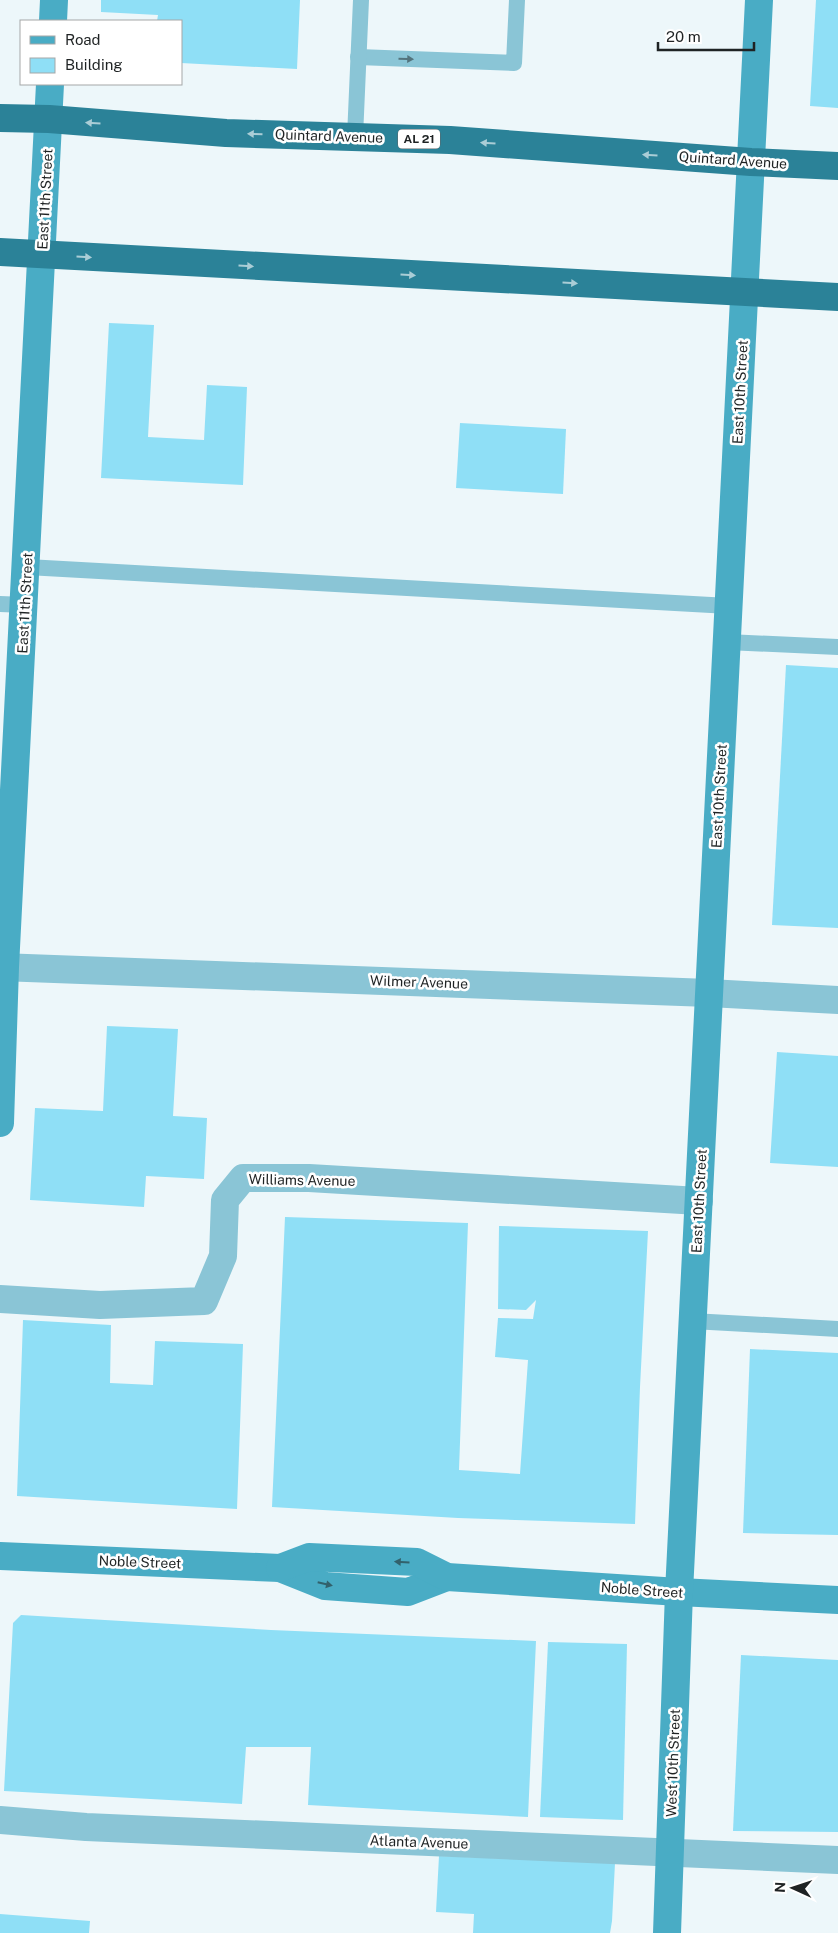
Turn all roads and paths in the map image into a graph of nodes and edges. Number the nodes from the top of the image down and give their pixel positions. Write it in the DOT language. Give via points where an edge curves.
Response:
graph roads {
  1 [pos="54,0"];
  2 [pos="361,0"];
  3 [pos="517,0"];
  4 [pos="759,0"];
  5 [pos="53,20"];
  6 [pos="358,57"];
  7 [pos="50,85"];
  8 [pos="0,118"];
  9 [pos="49,119"];
  10 [pos="354,137"];
  11 [pos="751,162"];
  12 [pos="838,166"];
  13 [pos="0,252"];
  14 [pos="42,254"];
  15 [pos="745,293"];
  16 [pos="838,297"];
  17 [pos="27,567"];
  18 [pos="12,605"];
  19 [pos="729,606"];
  20 [pos="727,642"];
  21 [pos="838,647"];
  22 [pos="2,967"];
  23 [pos="709,993"];
  24 [pos="838,1000"];
  25 [pos="0,1123"];
  26 [pos="699,1201"];
  27 [pos="0,1299"];
  28 [pos="692,1322"];
  29 [pos="838,1328"];
  30 [pos="0,1556"];
  31 [pos="679,1592"];
  32 [pos="838,1600"];
  33 [pos="0,1820"];
  34 [pos="670,1852"];
  35 [pos="838,1860"];
  36 [pos="667,1933"];
  1 -- 5 [label="street"];
  2 -- 6 [label="lane"];
  6 -- 3 [label="lane, one-way" via="514,63"];
  4 -- 11 [label="street, East 10th Street"];
  6 -- 10 [label="lane"];
  7 -- 9 [label="street, East 11th Street"];
  8 -- 9 [label="highway, Quintard Avenue / AL 21"];
  10 -- 9 [label="highway, Quintard Avenue / AL 21, one-way" via="226,133"];
  9 -- 14 [label="street, East 11th Street"];
  11 -- 10 [label="highway, Quintard Avenue / AL 21, one-way" via="450,140"];
  11 -- 12 [label="highway, Quintard Avenue / AL 21"];
  11 -- 15 [label="street, East 10th Street"];
  13 -- 14 [label="highway"];
  14 -- 15 [label="highway, one-way"];
  14 -- 17 [label="street, East 11th Street"];
  15 -- 16 [label="highway"];
  15 -- 19 [label="street, East 10th Street"];
  17 -- 18 [label="street, East 11th Street"];
  17 -- 19 [label="lane"];
  18 -- 22 [label="street, East 11th Street"];
  19 -- 20 [label="street, East 10th Street"];
  20 -- 21 [label="lane"];
  20 -- 23 [label="street, East 10th Street"];
  22 -- 23 [label="street, Wilmer Avenue"];
  22 -- 25 [label="street, East 11th Street"];
  23 -- 24 [label="street, Wilmer Avenue"];
  23 -- 26 [label="street, East 10th Street"];
  26 -- 27 [label="street, Williams Avenue" via="309,1178 243,1178 224,1200 223,1256 204,1301 100,1305"];
  26 -- 28 [label="street, East 10th Street"];
  28 -- 29 [label="lane"];
  28 -- 31 [label="street, East 10th Street"];
  30 -- 31 [label="street, Noble Street" via="280,1568 309,1557 417,1562 447,1577"];
  31 -- 32 [label="street, Noble Street"];
  31 -- 34 [label="street, West 10th Street"];
  33 -- 34 [label="street, Atlanta Avenue" via="86,1827"];
  34 -- 35 [label="street, Atlanta Avenue"];
  34 -- 36 [label="street, West 10th Street"];
}
